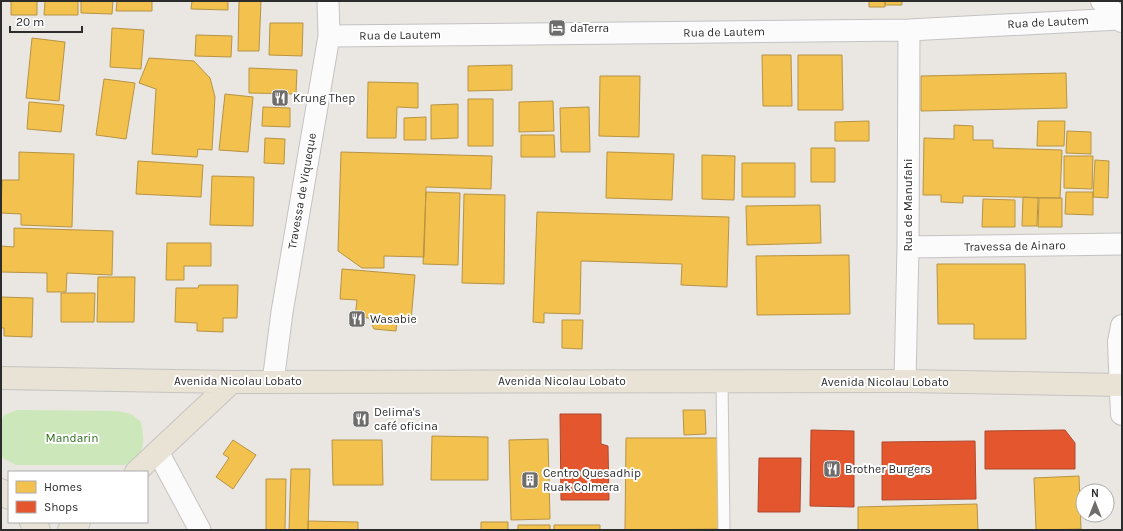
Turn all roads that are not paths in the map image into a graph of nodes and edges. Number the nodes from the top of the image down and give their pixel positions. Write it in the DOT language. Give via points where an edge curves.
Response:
graph roads {
  1 [pos="328,1"];
  2 [pos="1102,1"];
  3 [pos="1121,20"];
  4 [pos="909,30"];
  5 [pos="328,36"];
  6 [pos="1122,244"];
  7 [pos="908,247"];
  8 [pos="1122,326"];
  9 [pos="1,378"];
  10 [pos="43,380"];
  11 [pos="722,381"];
  12 [pos="905,381"];
  13 [pos="232,382"];
  14 [pos="273,382"];
  15 [pos="1121,385"];
  16 [pos="1,394"];
  17 [pos="1122,414"];
  18 [pos="158,452"];
  19 [pos="137,471"];
  20 [pos="78,523"];
  21 [pos="69,530"];
  22 [pos="200,530"];
  23 [pos="724,530"];
  1 -- 5 [label="street, Travessa de Viqueque"];
  2 -- 3 [label="main road"];
  3 -- 4 [label="street, Rua de Lautem"];
  4 -- 5 [label="street, Rua de Lautem"];
  4 -- 7 [label="street, Rua de Manufahi"];
  5 -- 14 [label="street, Travessa de Viqueque" via="282,312"];
  6 -- 7 [label="street, Travessa de Ainaro"];
  7 -- 12 [label="street, Rua de Manufahi"];
  8 -- 15 [label="main road" via="1119,342"];
  9 -- 10 [label="main road, Avenida Nicolau Lobato"];
  10 -- 13 [label="main road, Avenida Nicolau Lobato"];
  10 -- 16 [label="main road"];
  11 -- 12 [label="main road, Avenida Nicolau Lobato"];
  11 -- 14 [label="main road, Avenida Nicolau Lobato"];
  11 -- 23 [label="lane"];
  12 -- 15 [label="main road, Avenida Nicolau Lobato"];
  13 -- 14 [label="main road, Avenida Nicolau Lobato"];
  13 -- 18 [label="main road"];
  15 -- 17 [label="main road"];
  18 -- 19 [label="main road"];
  18 -- 22 [label="street"];
  20 -- 21 [label="main road"];
}
